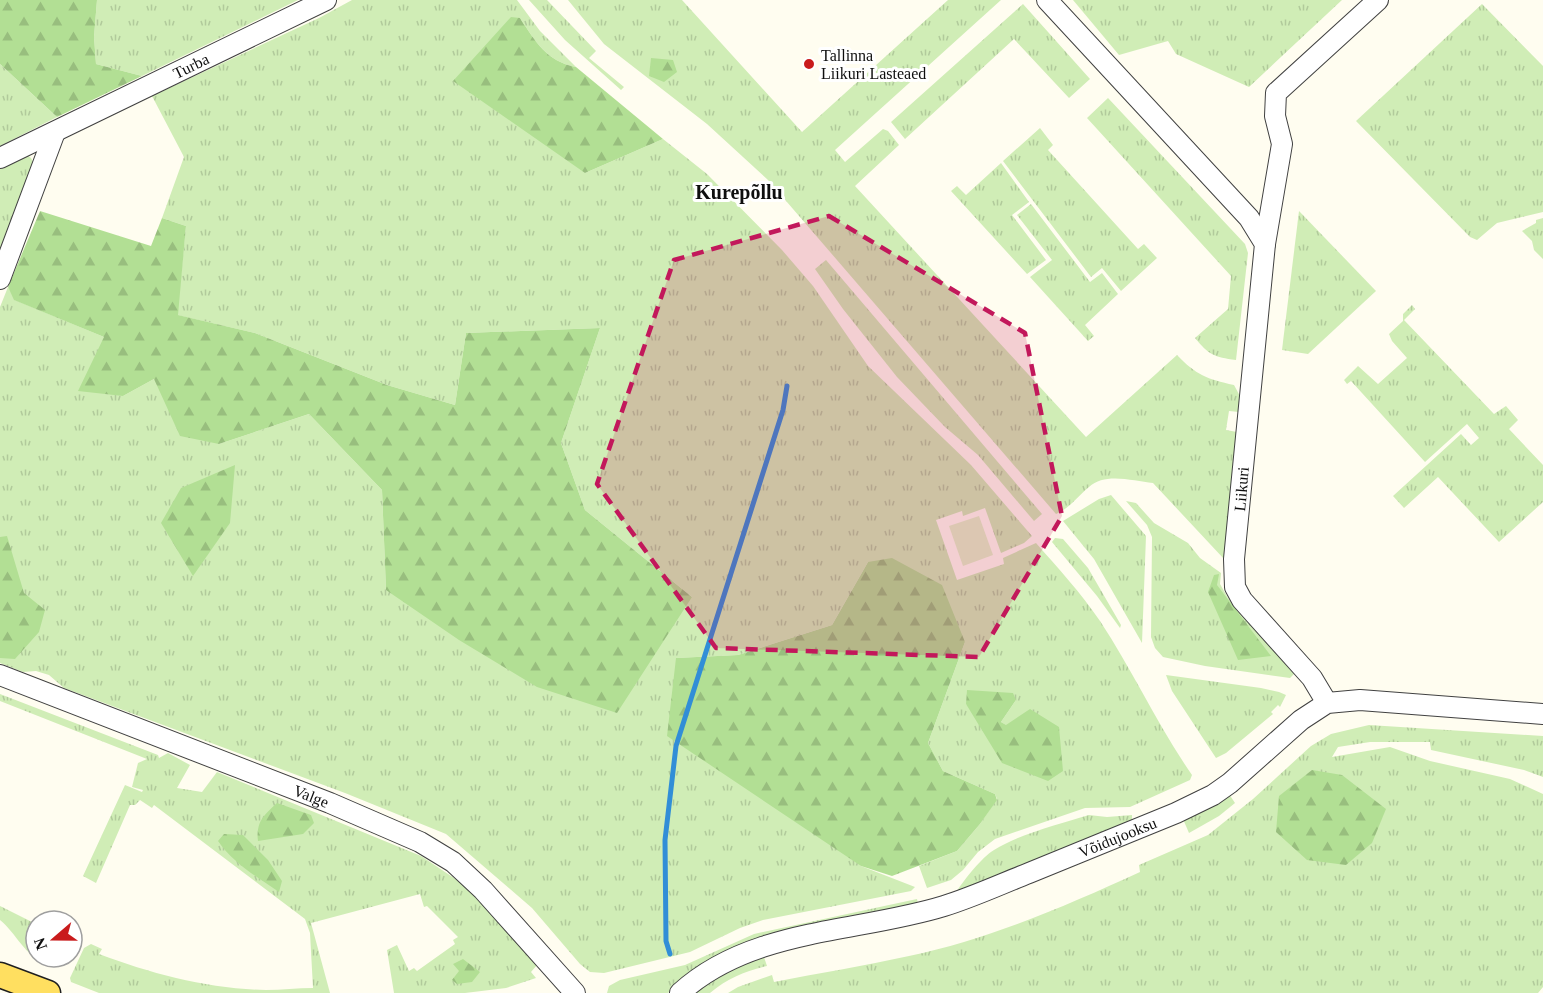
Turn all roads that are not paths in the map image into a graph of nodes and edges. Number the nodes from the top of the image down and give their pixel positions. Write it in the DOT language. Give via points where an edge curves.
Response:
graph roads {
  1 [pos="326,0"];
  2 [pos="1047,0"];
  3 [pos="1378,0"];
  4 [pos="55,132"];
  5 [pos="0,158"];
  6 [pos="1265,244"];
  7 [pos="0,279"];
  8 [pos="0,675"];
  9 [pos="1327,703"];
  10 [pos="1543,714"];
  11 [pos="0,975"];
  12 [pos="48,993"];
  13 [pos="575,993"];
  14 [pos="680,993"];
  1 -- 4 [label="street, Turba"];
  2 -- 6 [label="street" via="1249,218"];
  3 -- 6 [label="street, Liikuri" via="1276,93 1275,116 1282,144"];
  4 -- 5 [label="street, Turba"];
  4 -- 7 [label="street"];
  6 -- 9 [label="street, Liikuri" via="1234,559 1235,587 1242,600 1312,678"];
  8 -- 13 [label="street, Valge" via="420,842 453,862 483,890"];
  9 -- 10 [label="street, Võidujooksu" via="1360,700"];
  9 -- 14 [label="street, Võidujooksu" via="1301,720 1230,783 1176,813 942,906 753,949 717,965"];
  11 -- 12 [label="main road"];
}
